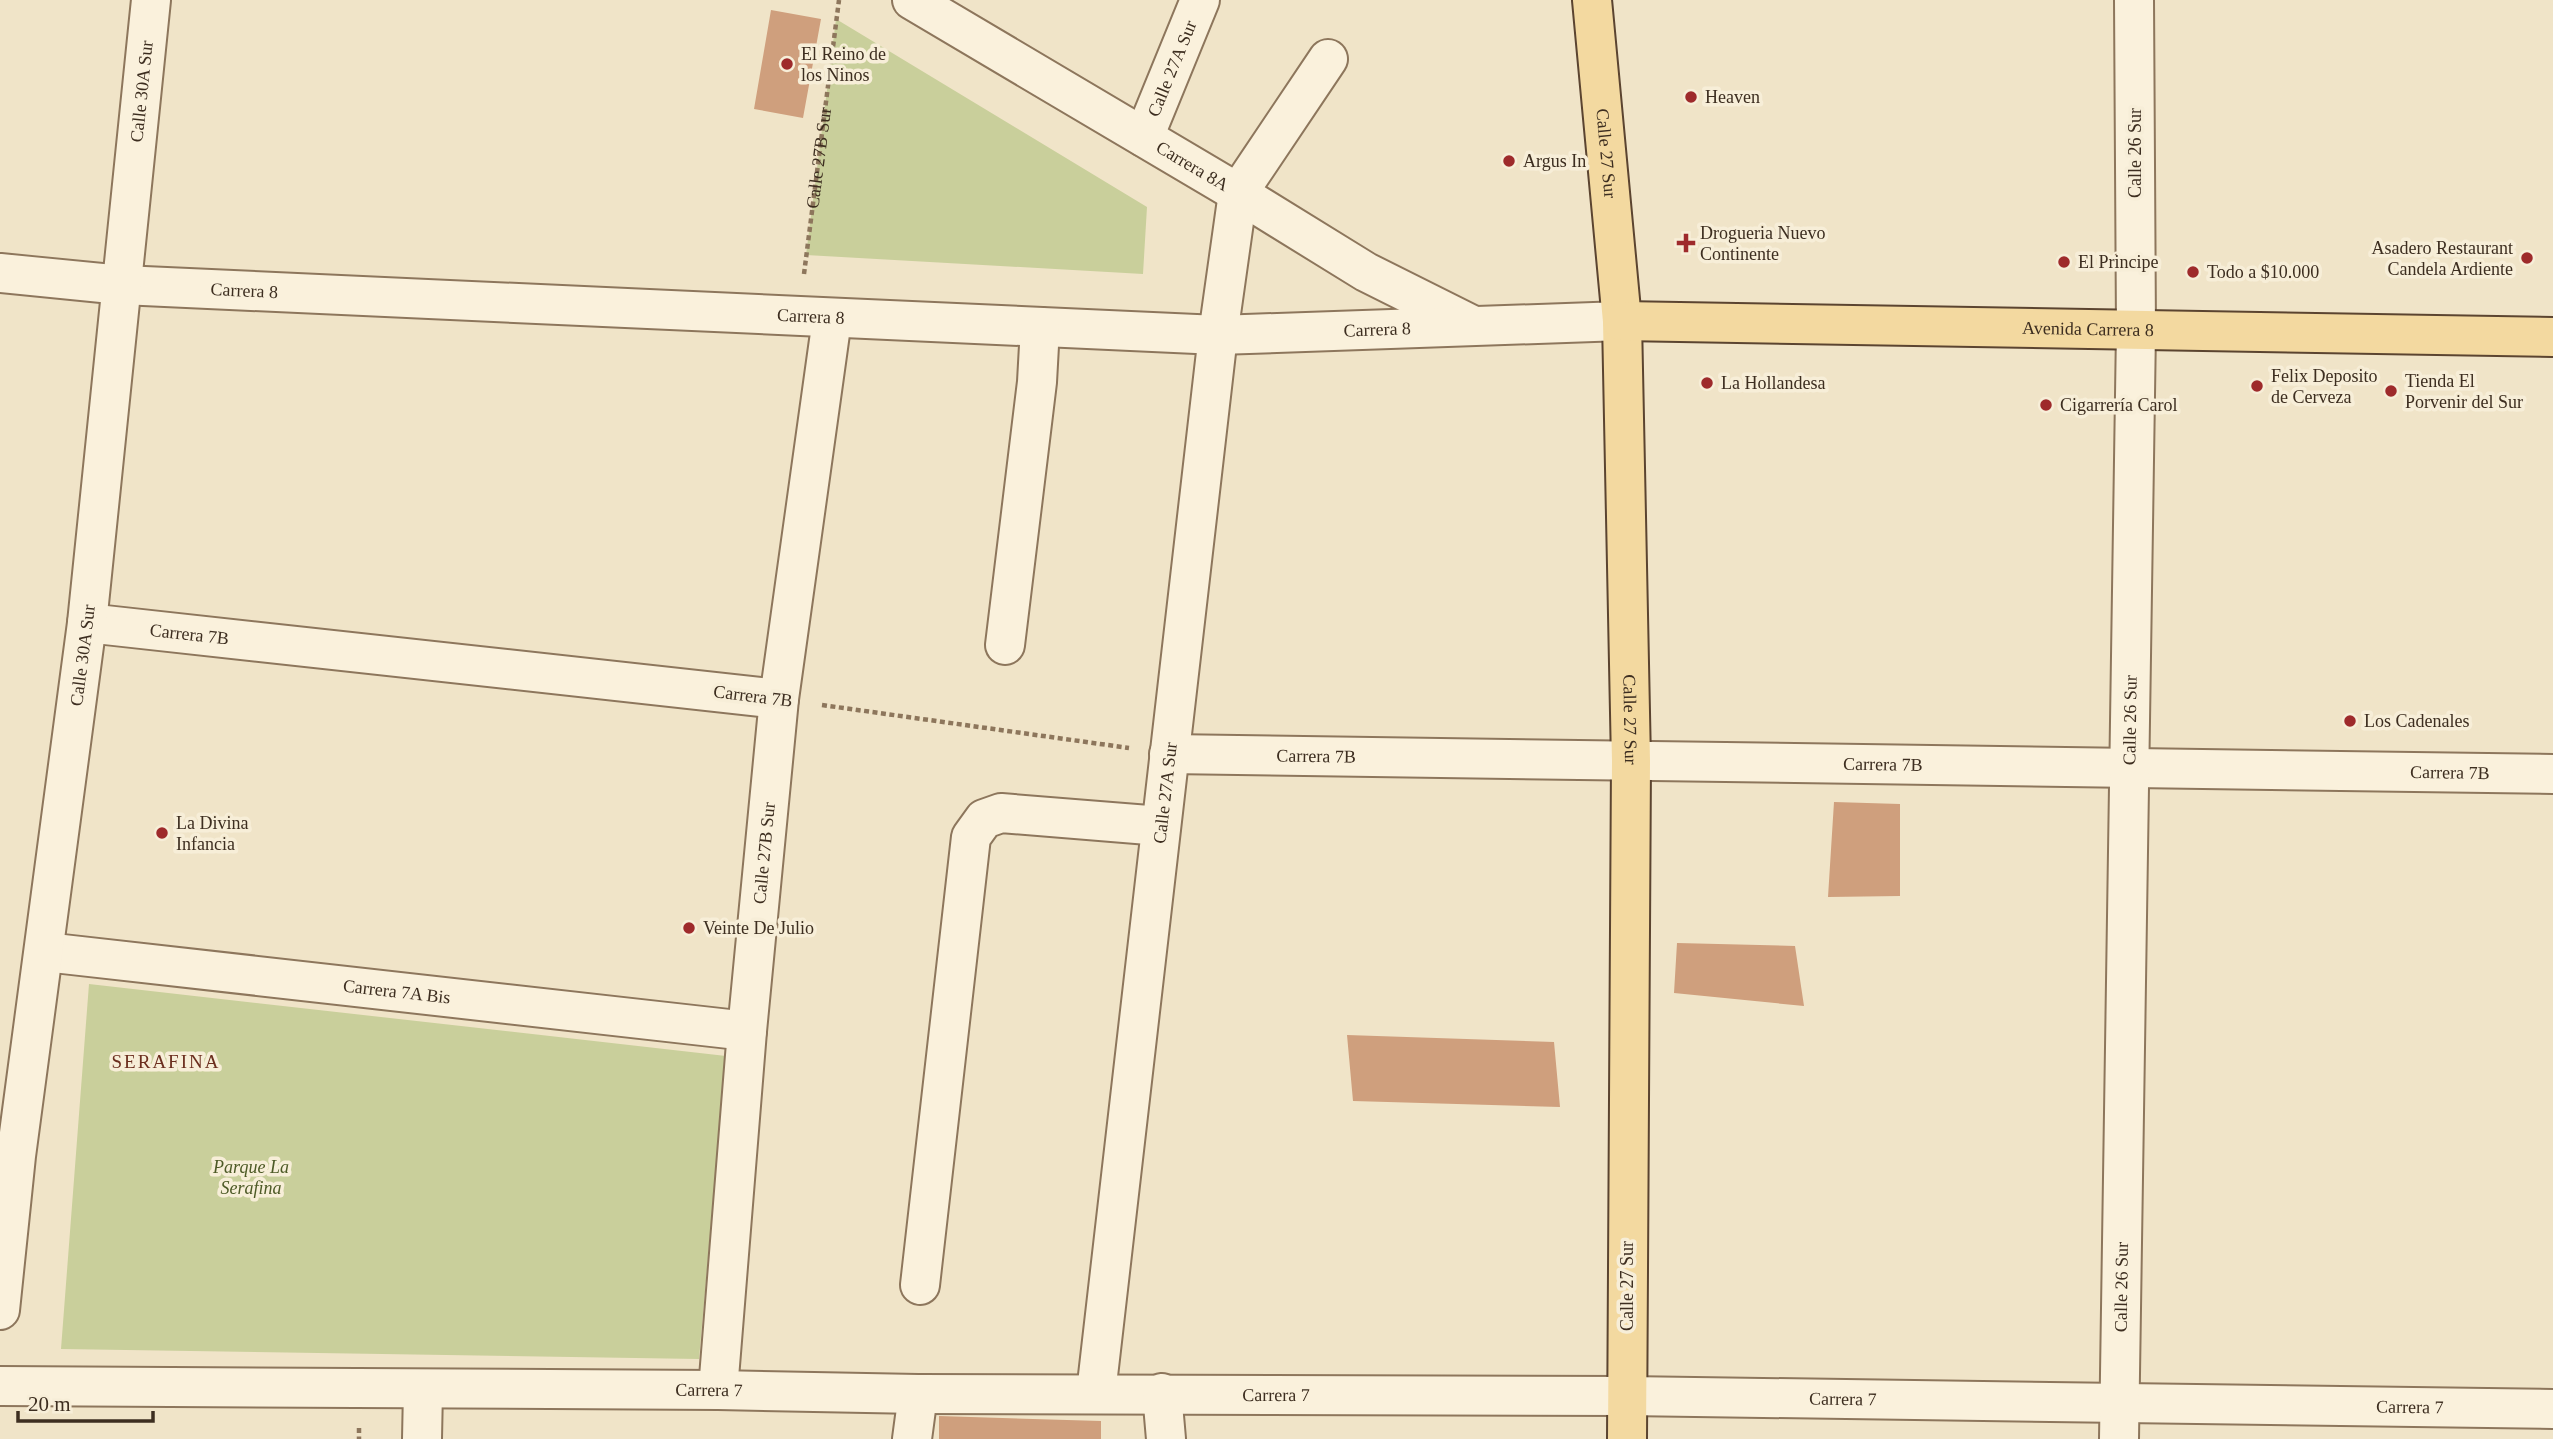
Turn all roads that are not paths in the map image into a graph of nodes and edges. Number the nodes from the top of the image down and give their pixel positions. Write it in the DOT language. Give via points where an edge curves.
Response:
graph roads {
  1 [pos="151,0"];
  2 [pos="1200,0"];
  3 [pos="1592,0"];
  4 [pos="2134,0"];
  5 [pos="923,3"];
  6 [pos="1328,59"];
  7 [pos="1144,137"];
  8 [pos="1238,193"];
  9 [pos="0,273"];
  10 [pos="122,285"];
  11 [pos="816,318"];
  12 [pos="1622,321"];
  13 [pos="1040,327"];
  14 [pos="1475,327"];
  15 [pos="2136,330"];
  16 [pos="1218,335"];
  17 [pos="2553,337"];
  18 [pos="87,623"];
  19 [pos="1005,645"];
  20 [pos="779,699"];
  21 [pos="1169,754"];
  22 [pos="1631,761"];
  23 [pos="2129,769"];
  24 [pos="2553,774"];
  25 [pos="1161,826"];
  26 [pos="45,951"];
  27 [pos="747,1031"];
  28 [pos="8,1156"];
  29 [pos="920,1284"];
  30 [pos="0,1310"];
  31 [pos="0,1386"];
  32 [pos="423,1390"];
  33 [pos="718,1390"];
  34 [pos="1096,1393"];
  35 [pos="1162,1393"];
  36 [pos="918,1394"];
  37 [pos="1627,1395"];
  38 [pos="2553,1409"];
  39 [pos="2120,1421"];
  40 [pos="422,1439"];
  41 [pos="912,1439"];
  42 [pos="1166,1439"];
  43 [pos="1627,1439"];
  1 -- 10 [label="street, Calle 30A Sur"];
  2 -- 7 [label="street, Calle 27A Sur"];
  3 -- 12 [label="main road, Calle 27 Sur"];
  4 -- 15 [label="street, Calle 26 Sur"];
  5 -- 7 [label="street, Carrera 8A"];
  6 -- 8 [label="street"];
  7 -- 8 [label="street, Carrera 8A"];
  8 -- 14 [label="street, Carrera 8A" via="1366,272"];
  8 -- 16 [label="street, Calle 27A Sur"];
  9 -- 10 [label="street, Carrera 8"];
  10 -- 11 [label="street, Carrera 8"];
  10 -- 18 [label="street, Calle 30A Sur"];
  11 -- 13 [label="street, Carrera 8"];
  11 -- 20 [label="street, Calle 27B Sur"];
  12 -- 14 [label="street, Carrera 8"];
  12 -- 15 [label="main road, Avenida Carrera 8"];
  12 -- 22 [label="main road, Calle 27 Sur"];
  13 -- 16 [label="street, Carrera 8"];
  13 -- 19 [label="street"];
  14 -- 16 [label="street, Carrera 8"];
  15 -- 17 [label="main road, Avenida Carrera 8"];
  15 -- 23 [label="street, Calle 26 Sur"];
  16 -- 21 [label="street, Calle 27A Sur"];
  18 -- 20 [label="street, Carrera 7B"];
  18 -- 26 [label="street, Calle 30A Sur"];
  20 -- 27 [label="street, Calle 27B Sur"];
  21 -- 22 [label="street, Carrera 7B"];
  21 -- 25 [label="street, Calle 27A Sur"];
  22 -- 23 [label="street, Carrera 7B"];
  22 -- 37 [label="main road, Calle 27 Sur"];
  23 -- 24 [label="street, Carrera 7B"];
  23 -- 39 [label="street, Calle 26 Sur"];
  25 -- 29 [label="street" via="1002,813 984,819 971,837"];
  25 -- 34 [label="street, Calle 27A Sur"];
  26 -- 27 [label="street, Carrera 7A Bis"];
  26 -- 28 [label="street, Calle 30A Sur"];
  27 -- 33 [label="street, Calle 27B Sur"];
  28 -- 30 [label="street, Calle 30A Sur"];
  31 -- 32 [label="street, Carrera 7"];
  32 -- 33 [label="street, Carrera 7"];
  32 -- 40 [label="street"];
  33 -- 36 [label="street, Carrera 7"];
  34 -- 35 [label="street, Carrera 7"];
  34 -- 36 [label="street, Carrera 7"];
  35 -- 37 [label="street, Carrera 7"];
  35 -- 42 [label="street"];
  36 -- 41 [label="street"];
  37 -- 39 [label="street, Carrera 7"];
  37 -- 43 [label="main road, Calle 27 Sur"];
  38 -- 39 [label="street, Carrera 7"];
}
